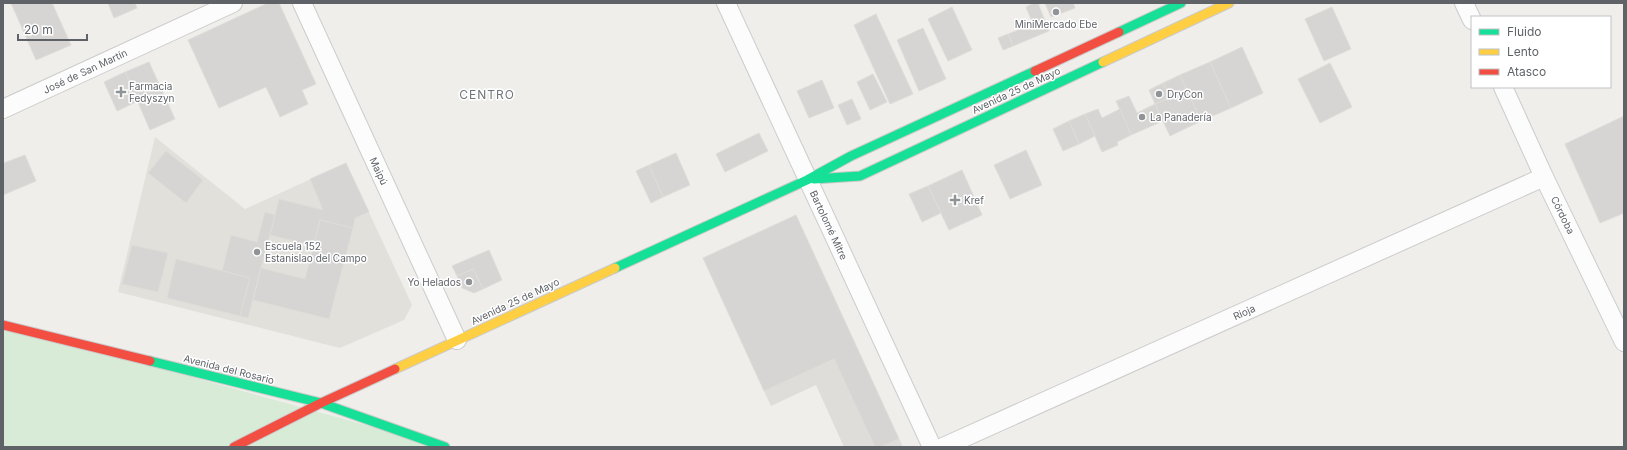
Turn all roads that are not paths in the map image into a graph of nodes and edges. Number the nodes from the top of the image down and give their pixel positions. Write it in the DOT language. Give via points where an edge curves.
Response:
graph roads {
  1 [pos="233,3"];
  2 [pos="302,3"];
  3 [pos="726,3"];
  4 [pos="1181,3"];
  5 [pos="1229,3"];
  6 [pos="1464,3"];
  7 [pos="1152,9"];
  8 [pos="1471,18"];
  9 [pos="1163,34"];
  10 [pos="1503,88"];
  11 [pos="3,109"];
  12 [pos="1544,177"];
  13 [pos="807,180"];
  14 [pos="3,325"];
  15 [pos="457,340"];
  16 [pos="1624,342"];
  17 [pos="321,402"];
  18 [pos="234,447"];
  19 [pos="446,447"];
  20 [pos="932,447"];
  21 [pos="943,447"];
  1 -- 11 [label="street, José de San Martín"];
  2 -- 15 [label="street, Maipú"];
  3 -- 13 [label="street, Bartolomé Mitre"];
  4 -- 7 [label="main road, Avenida 25 de Mayo"];
  5 -- 9 [label="main road, Avenida 25 de Mayo"];
  6 -- 8 [label="street"];
  7 -- 9 [label="street"];
  7 -- 13 [label="main road, Avenida 25 de Mayo"];
  9 -- 13 [label="main road, Avenida 25 de Mayo" via="860,176"];
  10 -- 12 [label="street, Córdoba"];
  12 -- 16 [label="street, Córdoba"];
  12 -- 21 [label="street, Rioja"];
  13 -- 15 [label="main road, Avenida 25 de Mayo"];
  13 -- 20 [label="street, Bartolomé Mitre"];
  14 -- 17 [label="main road, Avenida del Rosario"];
  15 -- 17 [label="main road, Avenida 25 de Mayo"];
  17 -- 18 [label="main road, Avenida 25 de Mayo"];
  17 -- 19 [label="main road, Avenida del Rosario"];
}
